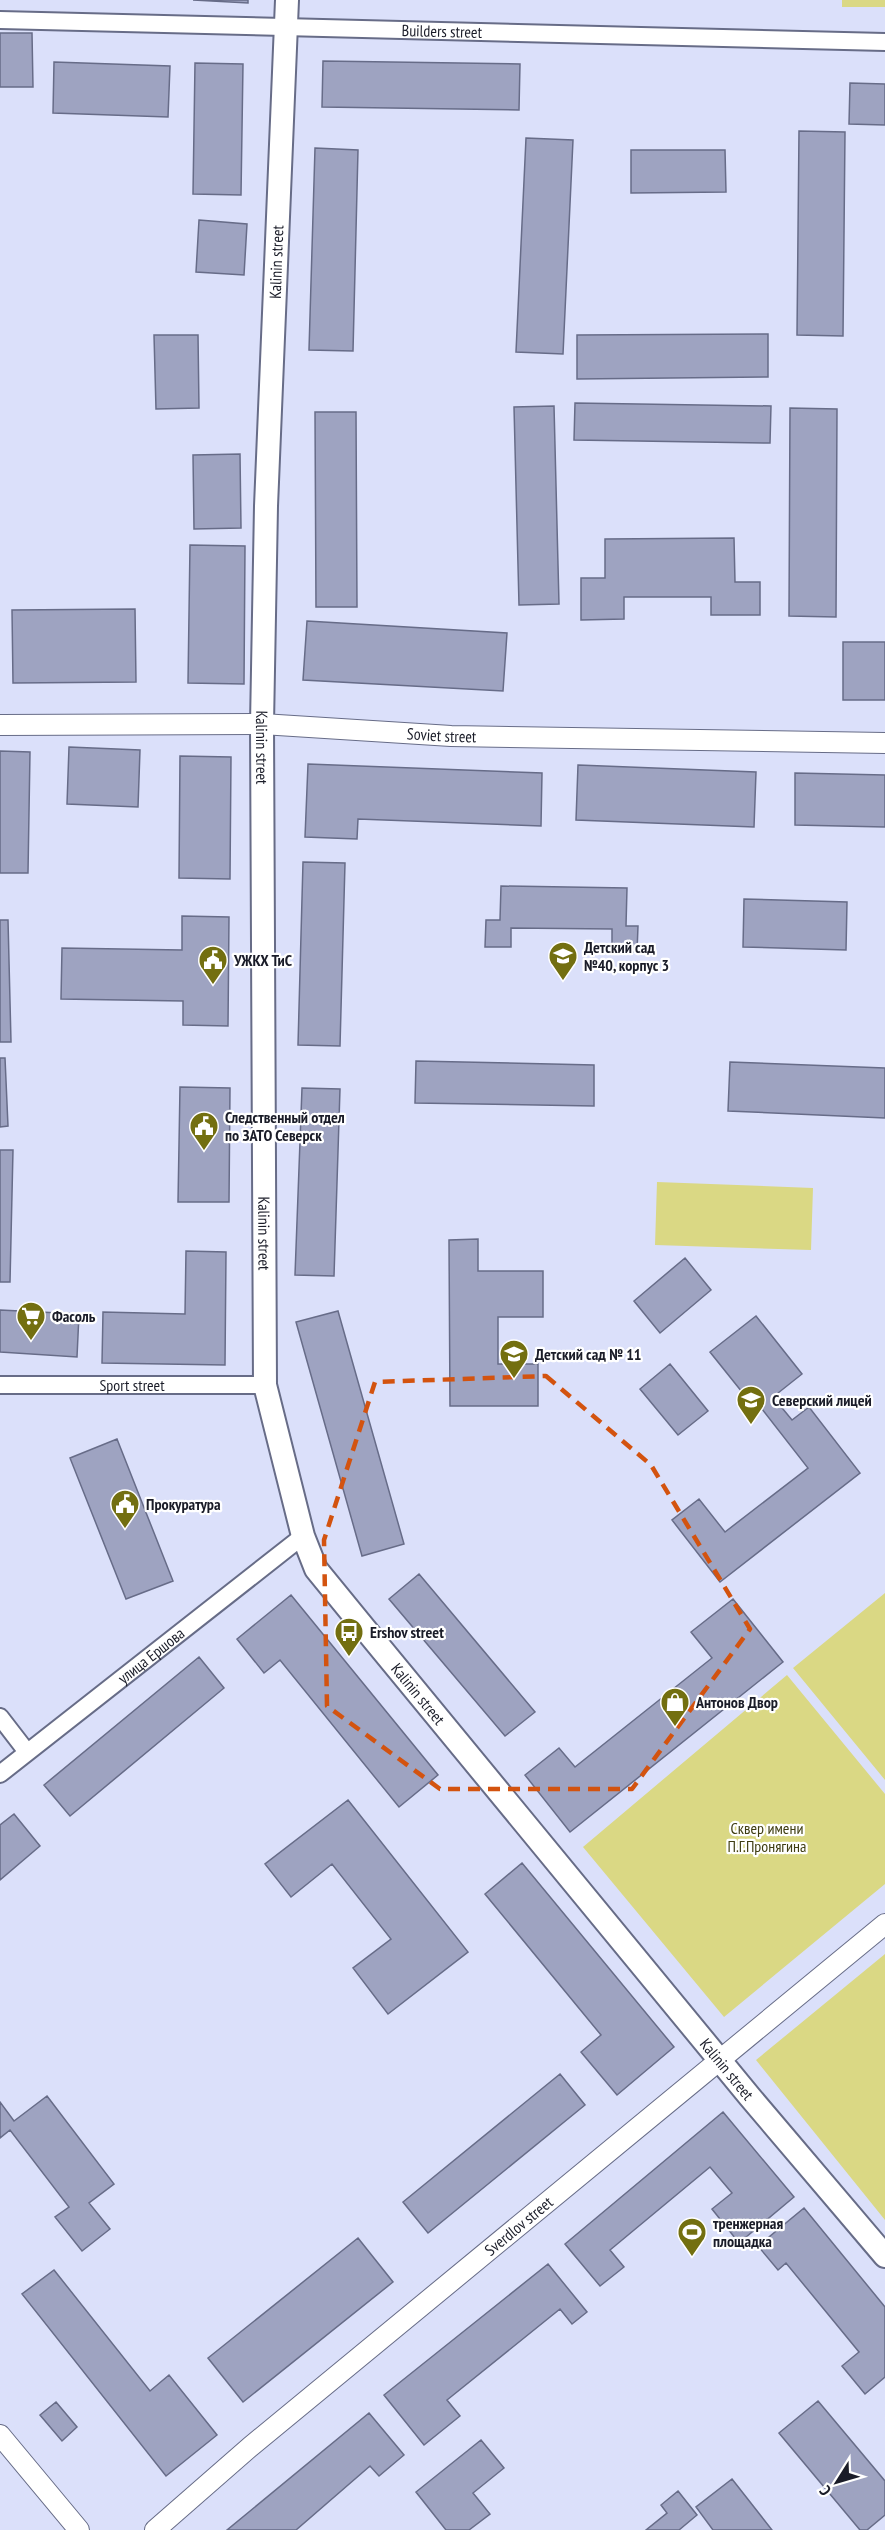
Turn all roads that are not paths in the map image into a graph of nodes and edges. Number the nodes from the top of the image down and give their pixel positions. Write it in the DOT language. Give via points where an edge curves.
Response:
graph roads {
  1 [pos="287,0"];
  2 [pos="0,20"];
  3 [pos="286,26"];
  4 [pos="885,42"];
  5 [pos="262,724"];
  6 [pos="0,725"];
  7 [pos="885,743"];
  8 [pos="0,1385"];
  9 [pos="265,1386"];
  10 [pos="303,1536"];
  11 [pos="0,1717"];
  12 [pos="27,1752"];
  13 [pos="0,1774"];
  14 [pos="885,1924"];
  15 [pos="719,2060"];
  16 [pos="885,2256"];
  17 [pos="0,2434"];
  18 [pos="79,2530"];
  19 [pos="155,2530"];
  1 -- 3 [label="main road, Kalinin street"];
  2 -- 3 [label="street, Builders street"];
  3 -- 4 [label="street, Builders street"];
  3 -- 5 [label="main road, Kalinin street" via="266,506"];
  5 -- 6 [label="street, Soviet street"];
  5 -- 7 [label="street, Soviet street" via="451,736"];
  5 -- 9 [label="main road, Kalinin street"];
  8 -- 9 [label="street, Sport street"];
  9 -- 10 [label="main road, Kalinin street"];
  10 -- 12 [label="street, улица Ершова"];
  10 -- 15 [label="main road, Kalinin street" via="316,1569"];
  11 -- 12 [label="street"];
  12 -- 13 [label="street, улица Ершова"];
  14 -- 15 [label="street, Sverdlov street"];
  15 -- 16 [label="main road, Kalinin street"];
  15 -- 19 [label="street, Sverdlov street"];
  17 -- 18 [label="street"];
}
